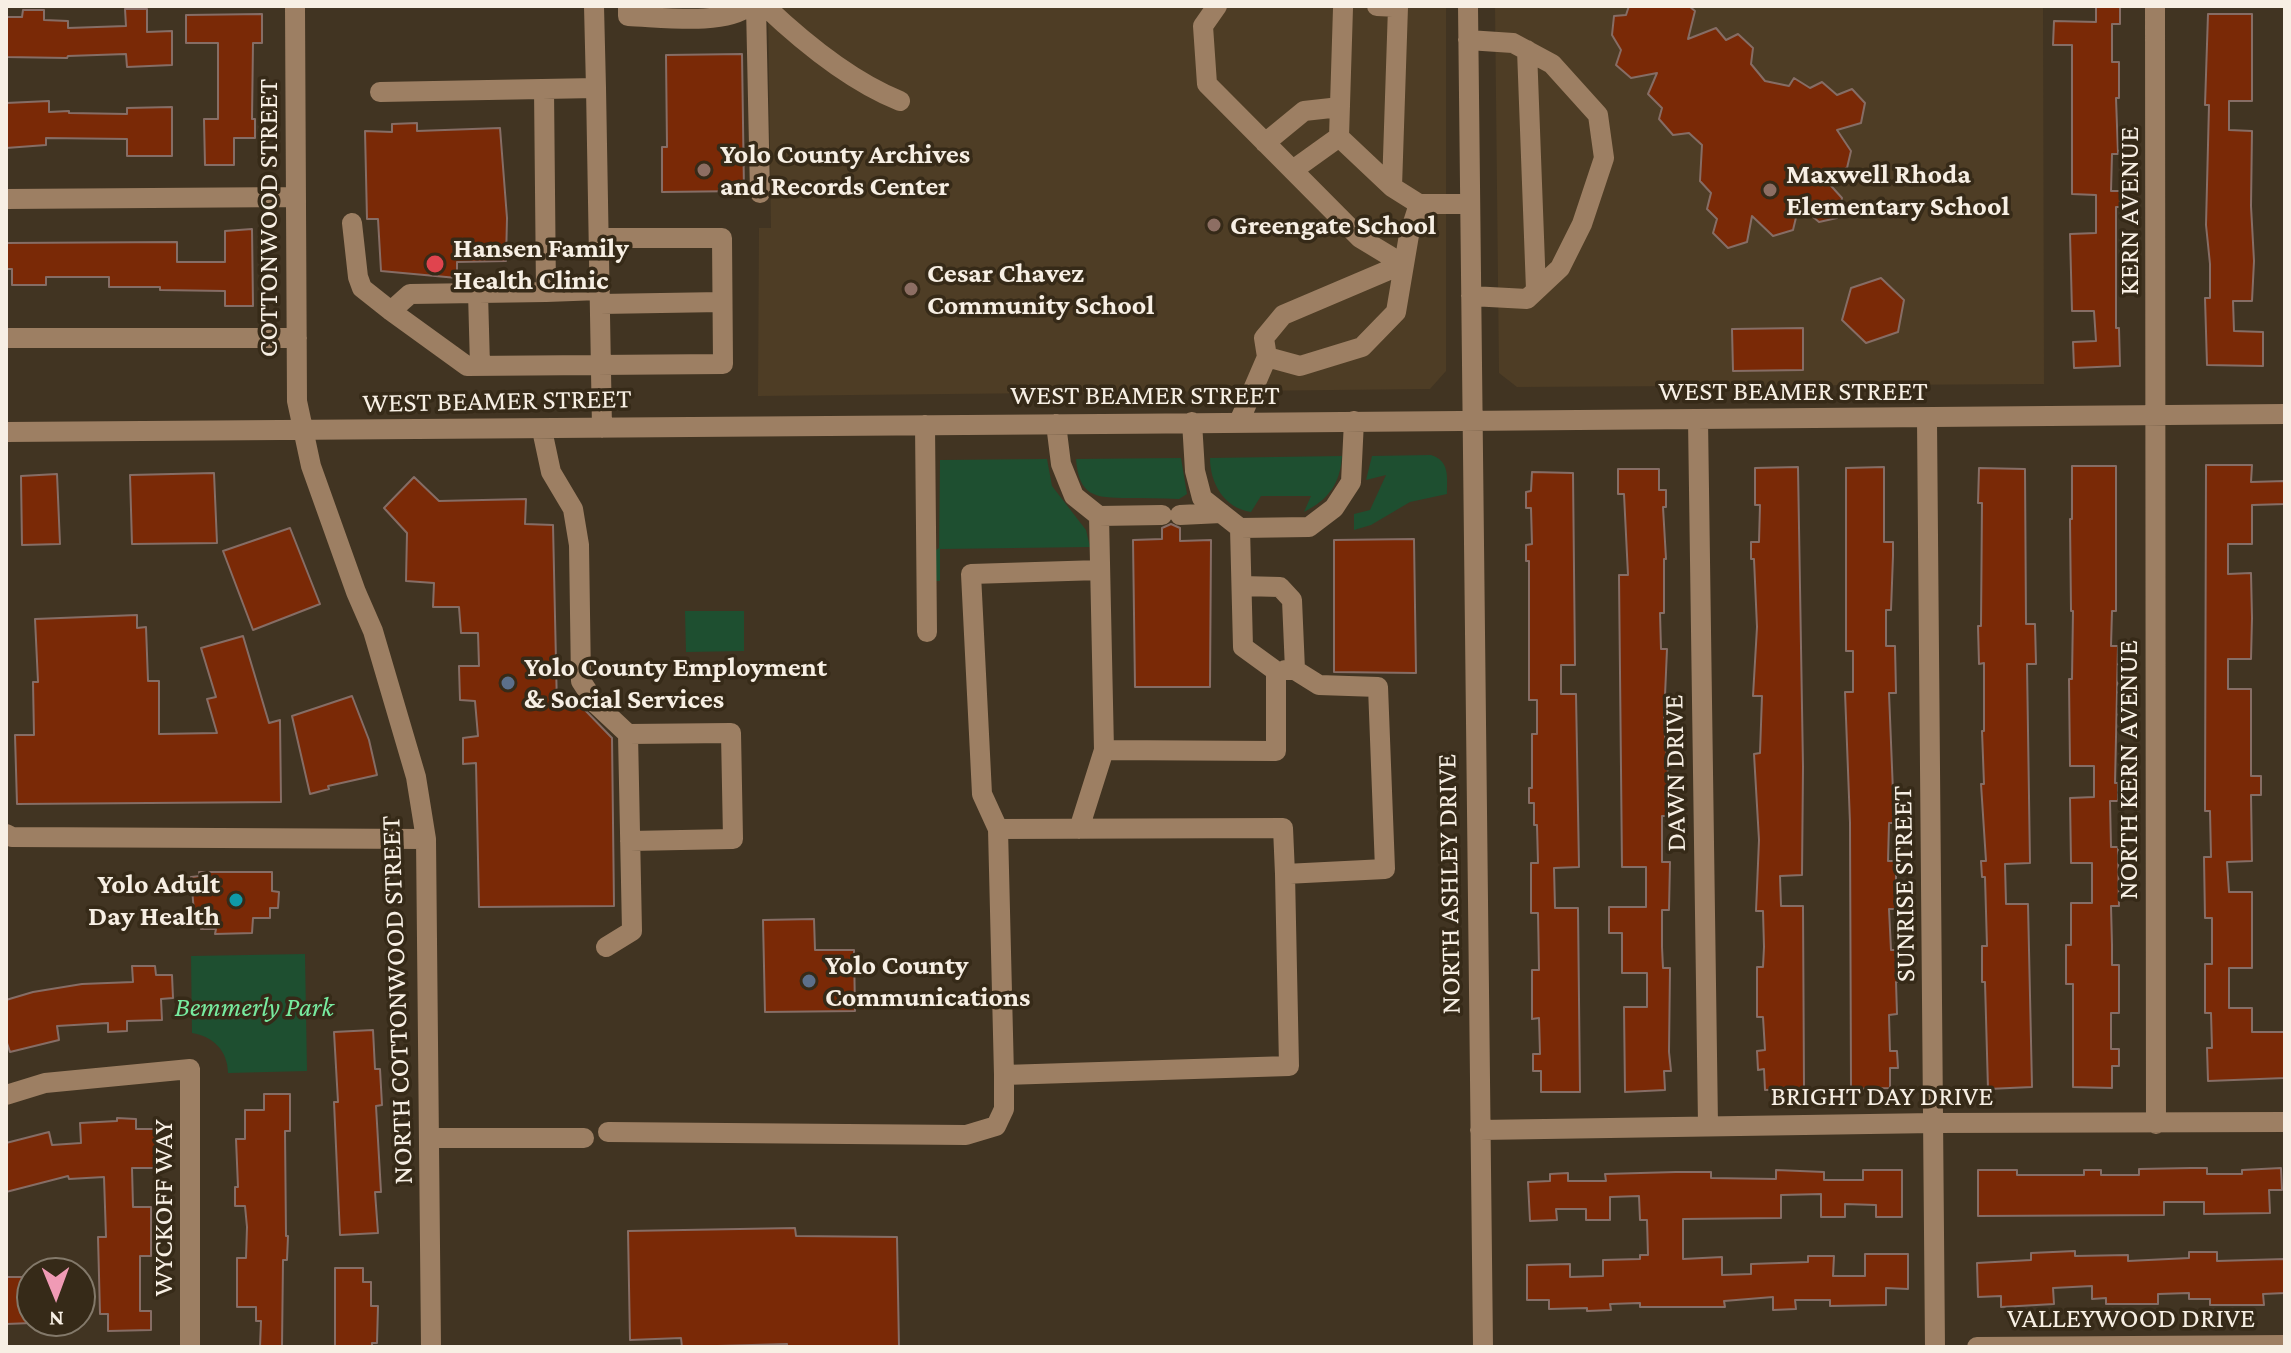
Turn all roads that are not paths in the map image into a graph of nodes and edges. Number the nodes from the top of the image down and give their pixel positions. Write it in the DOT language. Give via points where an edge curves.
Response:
graph roads {
  1 [pos="295,6"];
  2 [pos="594,6"];
  3 [pos="628,6"];
  4 [pos="749,6"];
  5 [pos="756,6"];
  6 [pos="765,6"];
  7 [pos="1217,6"];
  8 [pos="1377,6"];
  9 [pos="1468,6"];
  10 [pos="2155,6"];
  11 [pos="1345,7"];
  12 [pos="1468,40"];
  13 [pos="1527,50"];
  14 [pos="596,88"];
  15 [pos="544,89"];
  16 [pos="380,92"];
  17 [pos="900,101"];
  18 [pos="1340,107"];
  19 [pos="1339,137"];
  20 [pos="1265,143"];
  21 [pos="1293,170"];
  22 [pos="1392,187"];
  23 [pos="760,193"];
  24 [pos="296,197"];
  25 [pos="6,199"];
  26 [pos="1419,204"];
  27 [pos="1470,204"];
  28 [pos="352,223"];
  29 [pos="599,238"];
  30 [pos="1403,264"];
  31 [pos="1536,290"];
  32 [pos="546,292"];
  33 [pos="478,293"];
  34 [pos="1471,296"];
  35 [pos="600,297"];
  36 [pos="722,302"];
  37 [pos="391,311"];
  38 [pos="6,338"];
  39 [pos="297,338"];
  40 [pos="1267,357"];
  41 [pos="480,366"];
  42 [pos="601,366"];
  43 [pos="2285,414"];
  44 [pos="2156,416"];
  45 [pos="1698,419"];
  46 [pos="1472,420"];
  47 [pos="1927,420"];
  48 [pos="1354,421"];
  49 [pos="1192,422"];
  50 [pos="1239,422"];
  51 [pos="1056,424"];
  52 [pos="925,425"];
  53 [pos="602,428"];
  54 [pos="303,430"];
  55 [pos="542,430"];
  56 [pos="6,432"];
  57 [pos="1221,513"];
  58 [pos="1099,516"];
  59 [pos="1240,528"];
  60 [pos="1100,570"];
  61 [pos="1242,586"];
  62 [pos="927,632"];
  63 [pos="1286,670"];
  64 [pos="628,734"];
  65 [pos="1104,750"];
  66 [pos="998,829"];
  67 [pos="1079,829"];
  68 [pos="6,834"];
  69 [pos="426,839"];
  70 [pos="630,841"];
  71 [pos="1285,874"];
  72 [pos="606,947"];
  73 [pos="1004,1075"];
  74 [pos="6,1095"];
  75 [pos="2285,1122"];
  76 [pos="1934,1123"];
  77 [pos="2156,1124"];
  78 [pos="1708,1125"];
  79 [pos="1480,1130"];
  80 [pos="608,1132"];
  81 [pos="430,1138"];
  82 [pos="584,1138"];
  83 [pos="2285,1345"];
  84 [pos="190,1347"];
  85 [pos="431,1347"];
  86 [pos="1483,1347"];
  87 [pos="1935,1347"];
  88 [pos="1977,1347"];
  1 -- 24 [label="street, COTTONWOOD STREET"];
  2 -- 14 [label="street"];
  3 -- 4 [label="street" via="628,16 718,18"];
  5 -- 23 [label="street"];
  6 -- 17 [label="street" via="872,90"];
  7 -- 20 [label="street" via="1203,26 1207,84"];
  8 -- 22 [label="street" via="1398,7"];
  9 -- 12 [label="street, NORTH ASHLEY DRIVE"];
  10 -- 44 [label="street, KERN AVENUE"];
  11 -- 18 [label="street"];
  12 -- 13 [label="street" via="1513,43"];
  12 -- 27 [label="street, NORTH ASHLEY DRIVE"];
  13 -- 31 [label="street"];
  13 -- 31 [label="street" via="1552,64 1598,115 1604,158 1582,224 1560,268"];
  14 -- 15 [label="street"];
  14 -- 29 [label="street"];
  15 -- 16 [label="street"];
  15 -- 32 [label="street"];
  18 -- 19 [label="street"];
  18 -- 20 [label="street" via="1304,111"];
  19 -- 21 [label="street"];
  19 -- 22 [label="street"];
  20 -- 21 [label="street"];
  21 -- 30 [label="street" via="1360,238"];
  22 -- 26 [label="street"];
  24 -- 25 [label="street"];
  24 -- 39 [label="street, COTTONWOOD STREET"];
  26 -- 27 [label="street"];
  26 -- 30 [label="street"];
  27 -- 34 [label="street, NORTH ASHLEY DRIVE"];
  28 -- 37 [label="street" via="362,288"];
  29 -- 35 [label="street"];
  29 -- 36 [label="street" via="722,238"];
  30 -- 40 [label="street" via="1283,315 1264,338"];
  30 -- 40 [label="street" via="1396,312 1362,347 1300,366"];
  31 -- 34 [label="street" via="1527,299"];
  32 -- 33 [label="street"];
  32 -- 35 [label="street"];
  33 -- 37 [label="street" via="410,294"];
  33 -- 41 [label="street"];
  34 -- 46 [label="street, NORTH ASHLEY DRIVE"];
  35 -- 36 [label="street"];
  35 -- 42 [label="street"];
  36 -- 42 [label="street" via="723,364"];
  37 -- 41 [label="street" via="467,366"];
  38 -- 39 [label="street"];
  39 -- 54 [label="street, COTTONWOOD STREET" via="297,401"];
  40 -- 50 [label="street"];
  41 -- 42 [label="street"];
  42 -- 53 [label="street"];
  43 -- 44 [label="street, WEST BEAMER STREET"];
  44 -- 47 [label="street, WEST BEAMER STREET"];
  44 -- 77 [label="street, NORTH KERN AVENUE"];
  45 -- 46 [label="street, WEST BEAMER STREET"];
  45 -- 47 [label="street, WEST BEAMER STREET"];
  45 -- 78 [label="street, DAWN DRIVE"];
  46 -- 48 [label="street, WEST BEAMER STREET"];
  46 -- 79 [label="street, NORTH ASHLEY DRIVE"];
  47 -- 76 [label="street, SUNRISE STREET"];
  48 -- 50 [label="street, WEST BEAMER STREET"];
  48 -- 59 [label="street" via="1351,482 1334,508 1309,527"];
  49 -- 50 [label="street, WEST BEAMER STREET"];
  49 -- 51 [label="street, WEST BEAMER STREET"];
  49 -- 57 [label="street" via="1202,498"];
  51 -- 52 [label="street, WEST BEAMER STREET"];
  51 -- 58 [label="street" via="1061,464 1074,496"];
  52 -- 53 [label="street, WEST BEAMER STREET"];
  52 -- 62 [label="street"];
  53 -- 55 [label="street, WEST BEAMER STREET"];
  54 -- 55 [label="street, WEST BEAMER STREET"];
  54 -- 56 [label="street, WEST BEAMER STREET"];
  54 -- 69 [label="street, NORTH COTTONWOOD STREET" via="408,747"];
  55 -- 64 [label="street" via="551,472 573,509 579,545 581,681 596,704"];
  57 -- 58 [label="street"];
  57 -- 59 [label="street"];
  58 -- 60 [label="street"];
  59 -- 61 [label="street"];
  60 -- 65 [label="street"];
  60 -- 66 [label="street" via="971,574 982,794"];
  61 -- 63 [label="street" via="1243,647"];
  61 -- 63 [label="street" via="1280,587 1292,600"];
  63 -- 65 [label="street" via="1276,751"];
  63 -- 71 [label="street" via="1319,685 1378,687 1385,869"];
  64 -- 70 [label="street"];
  64 -- 70 [label="street" via="731,733 733,839"];
  65 -- 67 [label="street"];
  66 -- 67 [label="street"];
  66 -- 73 [label="street"];
  67 -- 71 [label="street" via="1283,828"];
  68 -- 69 [label="street"];
  69 -- 81 [label="street, NORTH COTTONWOOD STREET"];
  70 -- 72 [label="street" via="632,931"];
  71 -- 73 [label="street" via="1289,1066"];
  73 -- 80 [label="street" via="1004,1109 996,1126 966,1135"];
  74 -- 84 [label="street, WYCKOFF WAY" via="57,1081 190,1069"];
  75 -- 77 [label="street, BRIGHT DAY DRIVE"];
  76 -- 77 [label="street, BRIGHT DAY DRIVE"];
  76 -- 78 [label="street, BRIGHT DAY DRIVE"];
  76 -- 87 [label="street, SUNRISE STREET"];
  78 -- 79 [label="street, BRIGHT DAY DRIVE"];
  79 -- 86 [label="street, NORTH ASHLEY DRIVE"];
  81 -- 82 [label="street"];
  81 -- 85 [label="street, NORTH COTTONWOOD STREET"];
  83 -- 88 [label="street, VALLEYWOOD DRIVE"];
}
